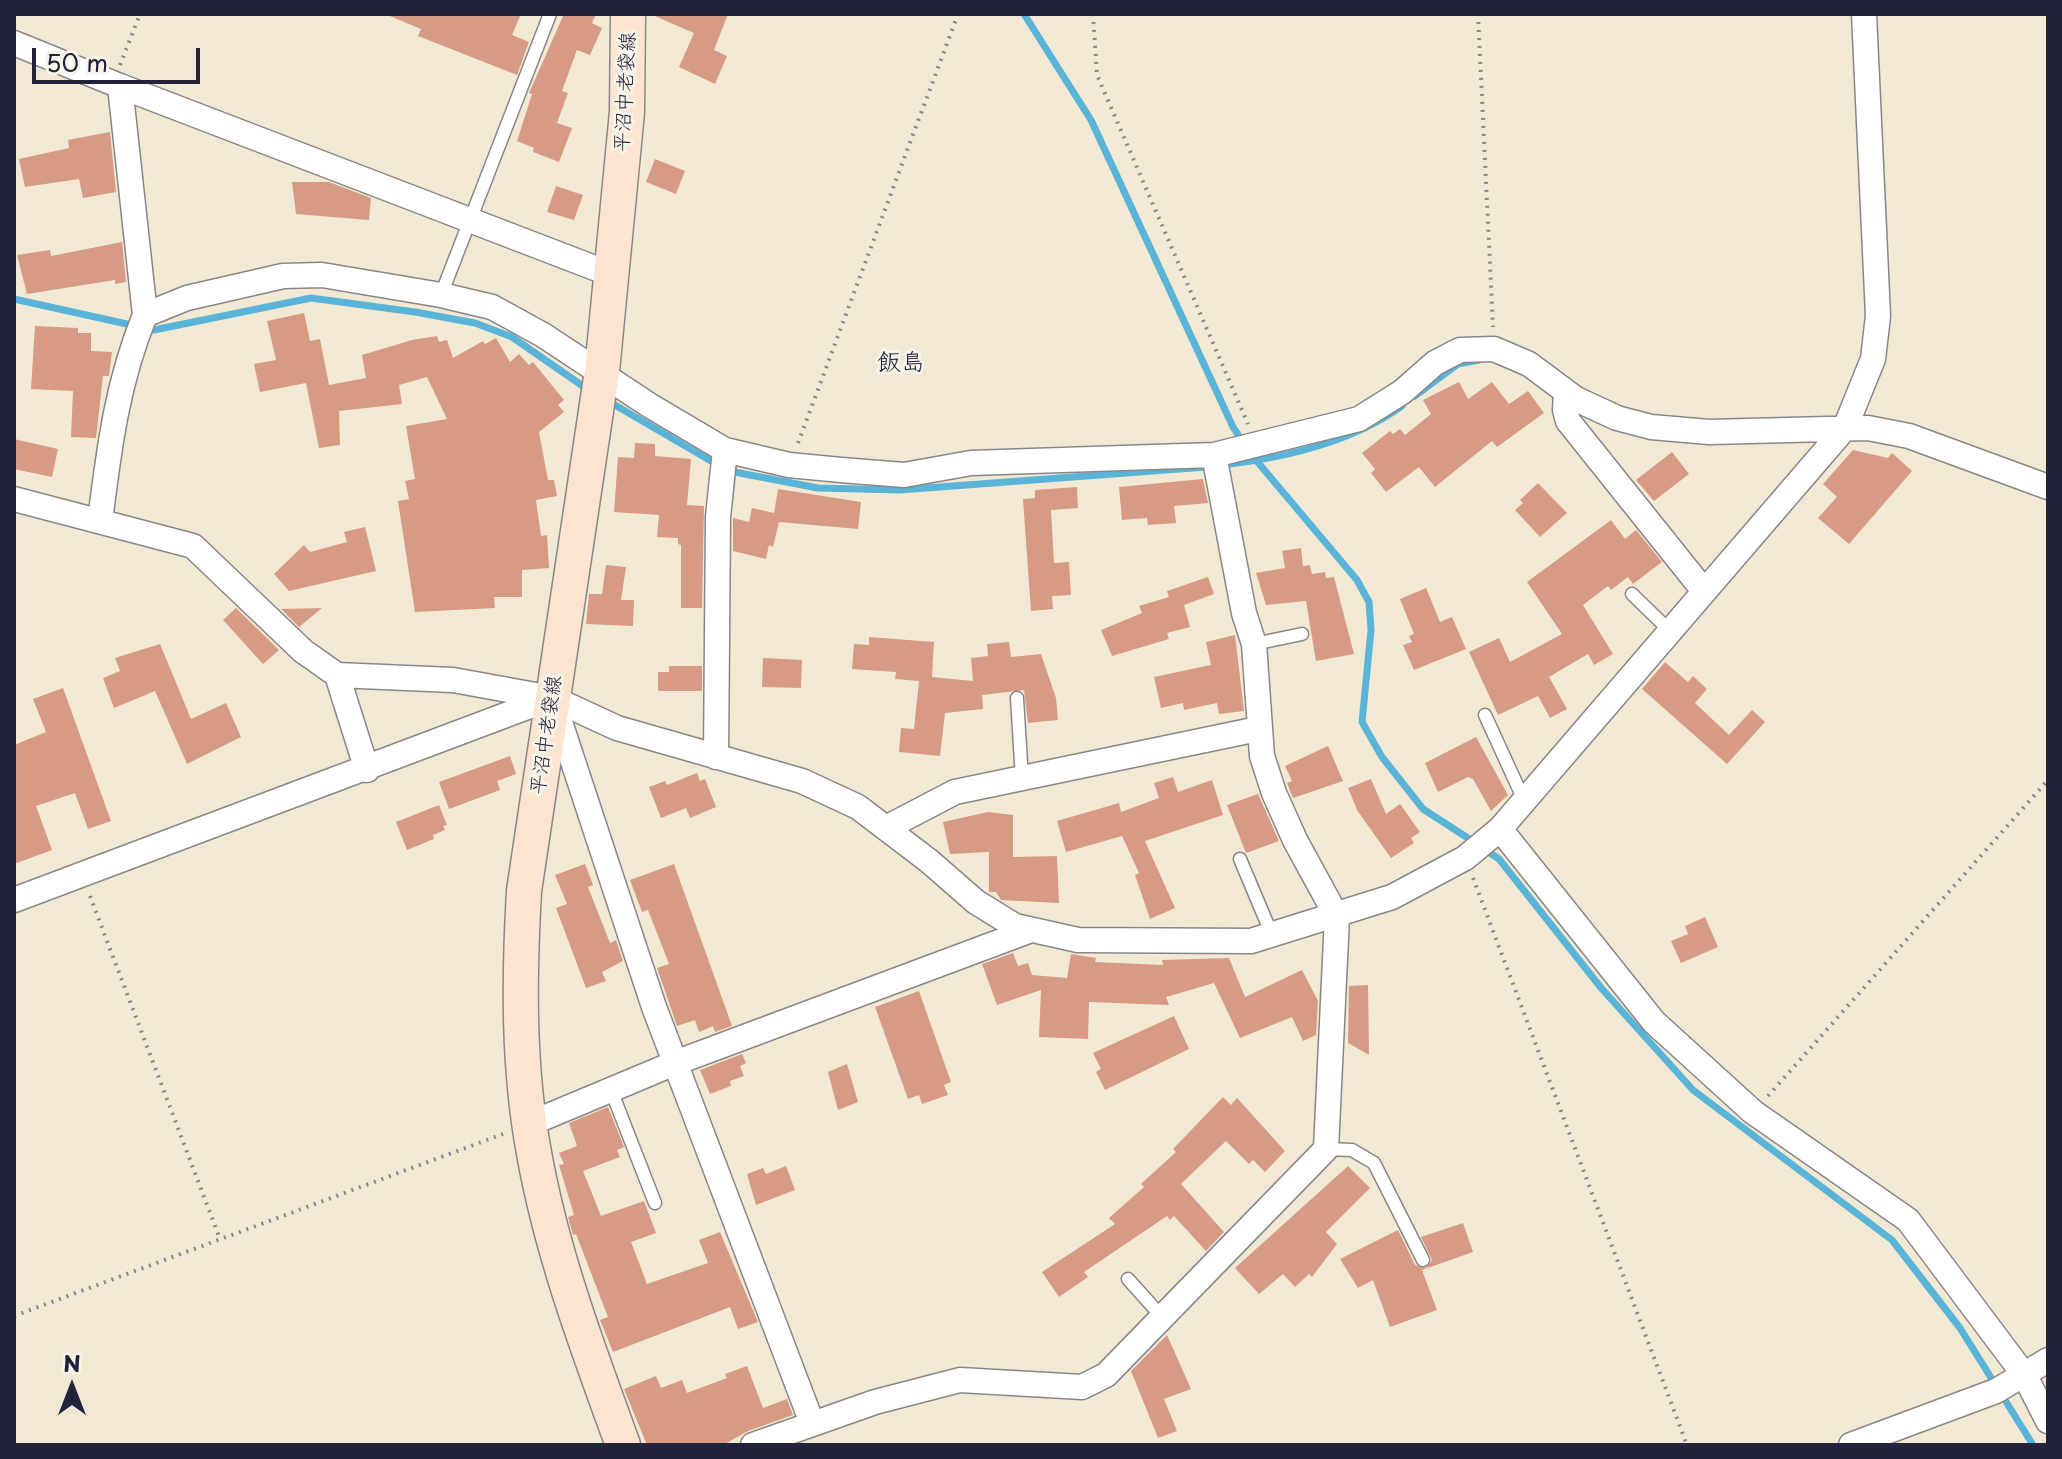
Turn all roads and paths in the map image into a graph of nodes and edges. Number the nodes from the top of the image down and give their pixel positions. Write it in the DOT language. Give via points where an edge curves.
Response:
graph roads {
  1 [pos="140,14"];
  2 [pos="550,14"];
  3 [pos="628,14"];
  4 [pos="958,14"];
  5 [pos="1093,14"];
  6 [pos="1478,14"];
  7 [pos="1864,14"];
  8 [pos="14,43"];
  9 [pos="117,84"];
  10 [pos="470,219"];
  11 [pos="613,275"];
  12 [pos="441,295"];
  13 [pos="145,315"];
  14 [pos="1494,349"];
  15 [pos="602,371"];
  16 [pos="1566,392"];
  17 [pos="1845,428"];
  18 [pos="1257,444"];
  19 [pos="725,450"];
  20 [pos="1214,455"];
  21 [pos="789,465"];
  22 [pos="2048,487"];
  23 [pos="14,499"];
  24 [pos="100,521"];
  25 [pos="1704,591"];
  26 [pos="1632,594"];
  27 [pos="1670,631"];
  28 [pos="1302,634"];
  29 [pos="1254,644"];
  30 [pos="337,675"];
  31 [pos="552,698"];
  32 [pos="1017,698"];
  33 [pos="1485,715"];
  34 [pos="1258,729"];
  35 [pos="716,757"];
  36 [pos="367,770"];
  37 [pos="1022,779"];
  38 [pos="2048,780"];
  39 [pos="1523,798"];
  40 [pos="886,828"];
  41 [pos="1500,829"];
  42 [pos="1465,858"];
  43 [pos="1240,859"];
  44 [pos="82,875"];
  45 [pos="14,900"];
  46 [pos="1337,917"];
  47 [pos="1031,930"];
  48 [pos="1272,935"];
  49 [pos="675,1063"];
  50 [pos="611,1090"];
  51 [pos="1753,1112"];
  52 [pos="529,1124"];
  53 [pos="1326,1149"];
  54 [pos="655,1203"];
  55 [pos="220,1239"];
  56 [pos="1423,1260"];
  57 [pos="1128,1279"];
  58 [pos="14,1316"];
  59 [pos="1162,1317"];
  60 [pos="2048,1360"];
  61 [pos="2025,1376"];
  62 [pos="2048,1421"];
  63 [pos="812,1423"];
  64 [pos="623,1445"];
  65 [pos="753,1445"];
  66 [pos="1687,1445"];
  67 [pos="1851,1445"];
  1 -- 9 [label="path"];
  2 -- 10 [label="lane"];
  3 -- 11 [label="main road, 平沼中老袋線" via="627,112"];
  4 -- 21 [label="path"];
  5 -- 18 [label="path" via="1097,75"];
  6 -- 14 [label="path"];
  7 -- 17 [label="street" via="1878,316 1873,359"];
  8 -- 9 [label="street"];
  9 -- 10 [label="street"];
  9 -- 13 [label="street"];
  10 -- 11 [label="street"];
  10 -- 12 [label="lane"];
  11 -- 15 [label="main road, 平沼中老袋線"];
  12 -- 13 [label="street" via="322,275 283,276 187,298"];
  12 -- 15 [label="street" via="492,307"];
  13 -- 24 [label="street" via="126,361 112,419"];
  14 -- 16 [label="street" via="1529,364"];
  14 -- 18 [label="street" via="1460,350 1359,419"];
  15 -- 19 [label="street"];
  15 -- 31 [label="main road, 平沼中老袋線"];
  16 -- 17 [label="street" via="1617,418 1651,427 1709,432"];
  16 -- 25 [label="street" via="1568,421"];
  17 -- 22 [label="street" via="1909,436"];
  17 -- 25 [label="street"];
  18 -- 20 [label="street"];
  19 -- 21 [label="street"];
  19 -- 35 [label="street" via="718,517"];
  20 -- 21 [label="street" via="971,463 904,475"];
  20 -- 29 [label="street"];
  23 -- 24 [label="street"];
  24 -- 30 [label="street" via="193,546 303,651"];
  25 -- 27 [label="street"];
  26 -- 27 [label="lane"];
  27 -- 39 [label="street"];
  28 -- 29 [label="lane"];
  29 -- 34 [label="street"];
  30 -- 31 [label="street" via="453,680"];
  30 -- 36 [label="street"];
  31 -- 35 [label="street" via="617,728"];
  31 -- 36 [label="street"];
  31 -- 49 [label="street"];
  31 -- 52 [label="main road, 平沼中老袋線" via="524,891 519,970"];
  32 -- 37 [label="lane"];
  33 -- 39 [label="lane"];
  34 -- 37 [label="street"];
  34 -- 46 [label="street" via="1274,793"];
  35 -- 40 [label="street" via="802,781 858,807"];
  36 -- 44 [label="street"];
  37 -- 40 [label="street" via="955,792"];
  38 -- 51 [label="path"];
  39 -- 41 [label="street"];
  40 -- 47 [label="street" via="976,902"];
  41 -- 42 [label="street"];
  41 -- 51 [label="street" via="1654,1022"];
  42 -- 46 [label="street" via="1392,897"];
  42 -- 66 [label="path"];
  43 -- 48 [label="lane"];
  44 -- 45 [label="street"];
  44 -- 55 [label="path"];
  46 -- 48 [label="street"];
  46 -- 53 [label="street"];
  47 -- 48 [label="street" via="1078,940 1150,943 1251,941"];
  47 -- 49 [label="street"];
  49 -- 50 [label="street"];
  49 -- 63 [label="street"];
  50 -- 52 [label="street"];
  50 -- 54 [label="lane"];
  51 -- 61 [label="street" via="1908,1220"];
  52 -- 55 [label="path"];
  52 -- 64 [label="main road, 平沼中老袋線" via="555,1245"];
  53 -- 56 [label="lane" via="1352,1150 1374,1163"];
  53 -- 59 [label="street"];
  55 -- 58 [label="path"];
  57 -- 59 [label="lane"];
  59 -- 63 [label="street" via="1106,1375 1082,1387 960,1380"];
  60 -- 61 [label="street"];
  61 -- 62 [label="street"];
  61 -- 67 [label="street"];
  63 -- 65 [label="street"];
}
